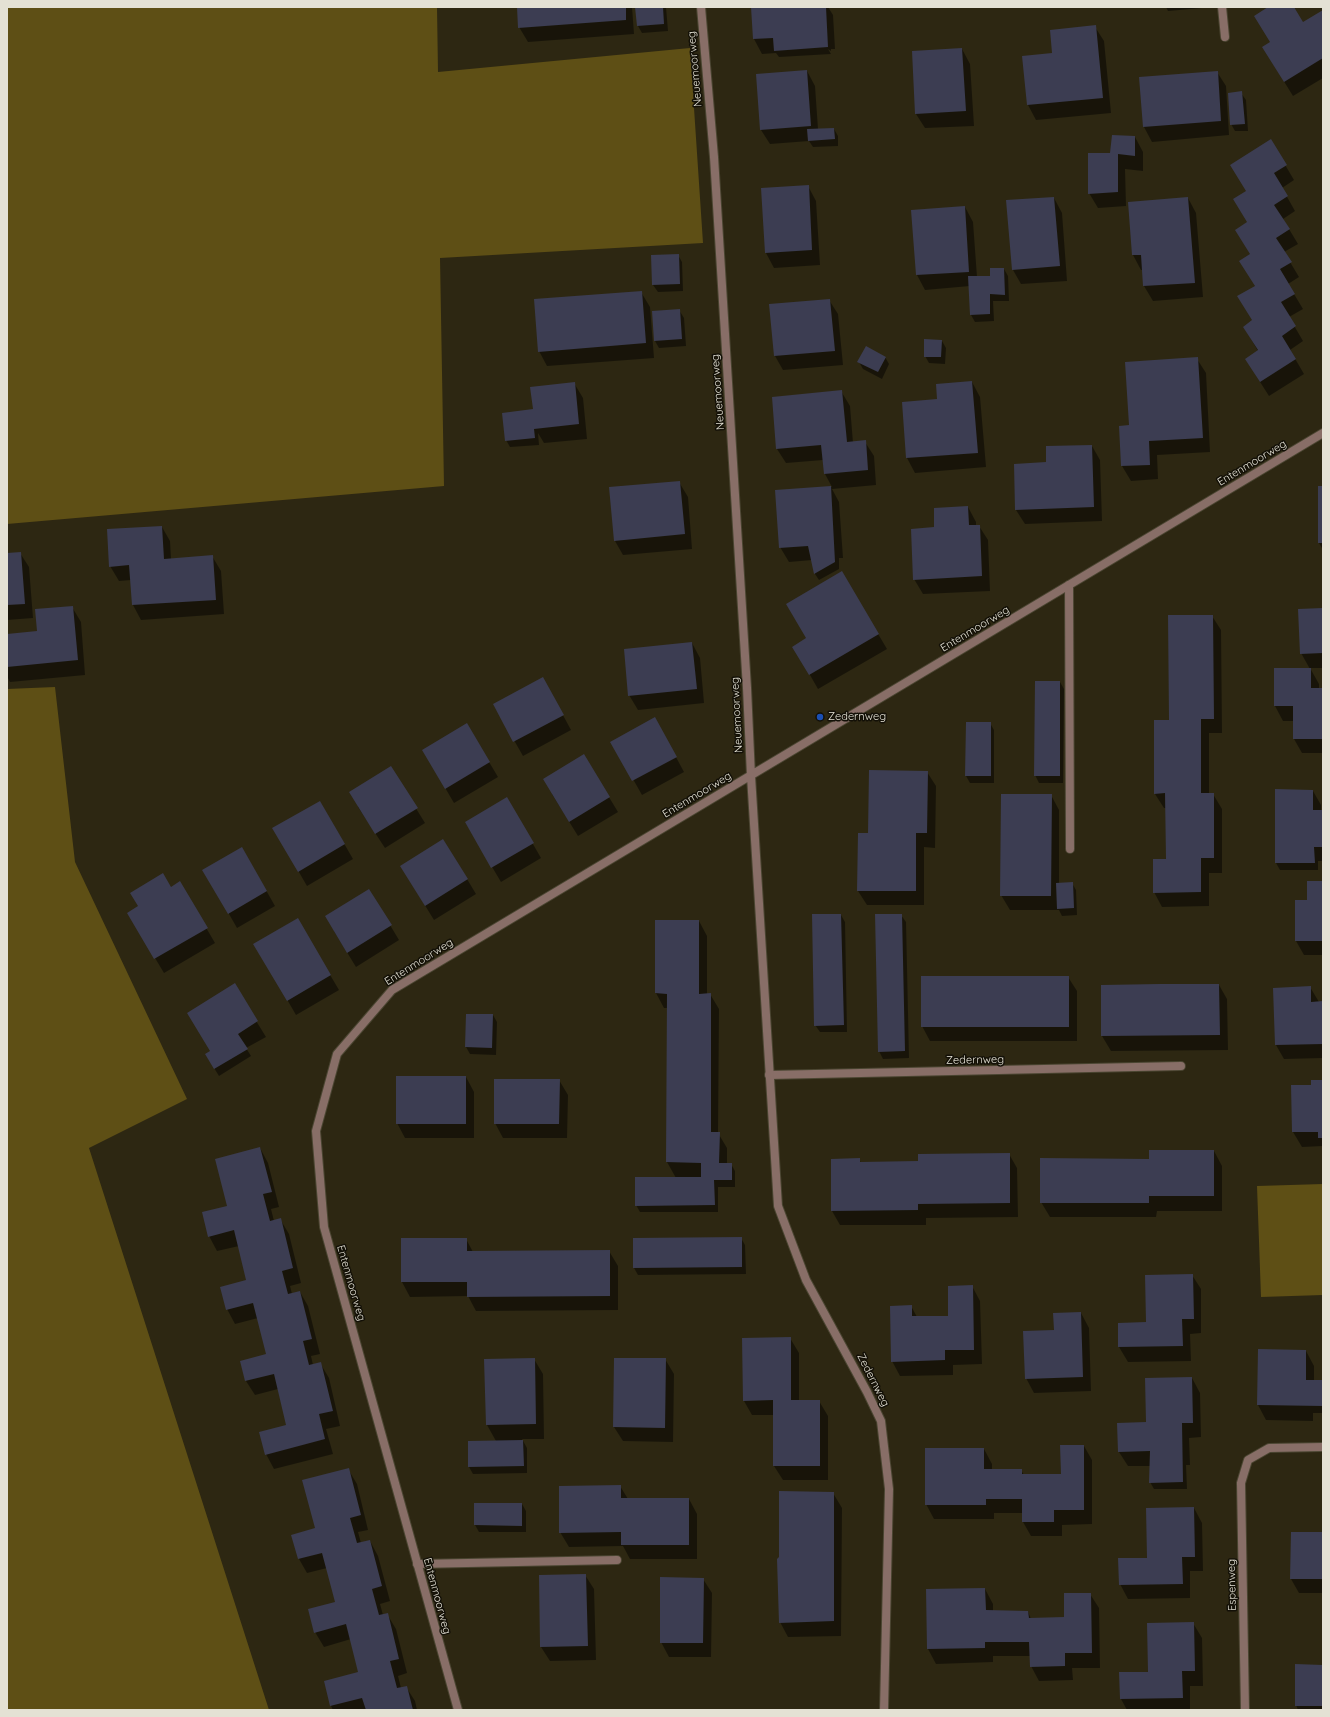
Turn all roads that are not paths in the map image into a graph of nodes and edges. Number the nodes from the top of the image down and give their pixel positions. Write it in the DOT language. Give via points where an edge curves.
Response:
graph roads {
  1 [pos="701,7"];
  2 [pos="1222,7"];
  3 [pos="1225,37"];
  4 [pos="1323,433"];
  5 [pos="1069,585"];
  6 [pos="750,776"];
  7 [pos="1070,849"];
  8 [pos="1181,1066"];
  9 [pos="769,1075"];
  10 [pos="1323,1446"];
  11 [pos="617,1560"];
  12 [pos="417,1564"];
  13 [pos="458,1710"];
  14 [pos="884,1710"];
  15 [pos="1245,1710"];
  1 -- 6 [label="street, Neuemoorweg" via="714,157 747,688"];
  2 -- 3 [label="street"];
  4 -- 5 [label="street, Entenmoorweg"];
  5 -- 6 [label="street, Entenmoorweg"];
  5 -- 7 [label="street"];
  6 -- 9 [label="street, Zedernweg"];
  6 -- 12 [label="street, Entenmoorweg" via="392,990 337,1054 316,1131 324,1227"];
  8 -- 9 [label="street, Zedernweg"];
  9 -- 14 [label="street, Zedernweg" via="778,1206 806,1280 881,1421 889,1489"];
  10 -- 15 [label="street, Espenweg" via="1269,1448 1248,1460 1241,1483"];
  11 -- 12 [label="street"];
  12 -- 13 [label="street, Entenmoorweg"];
}
